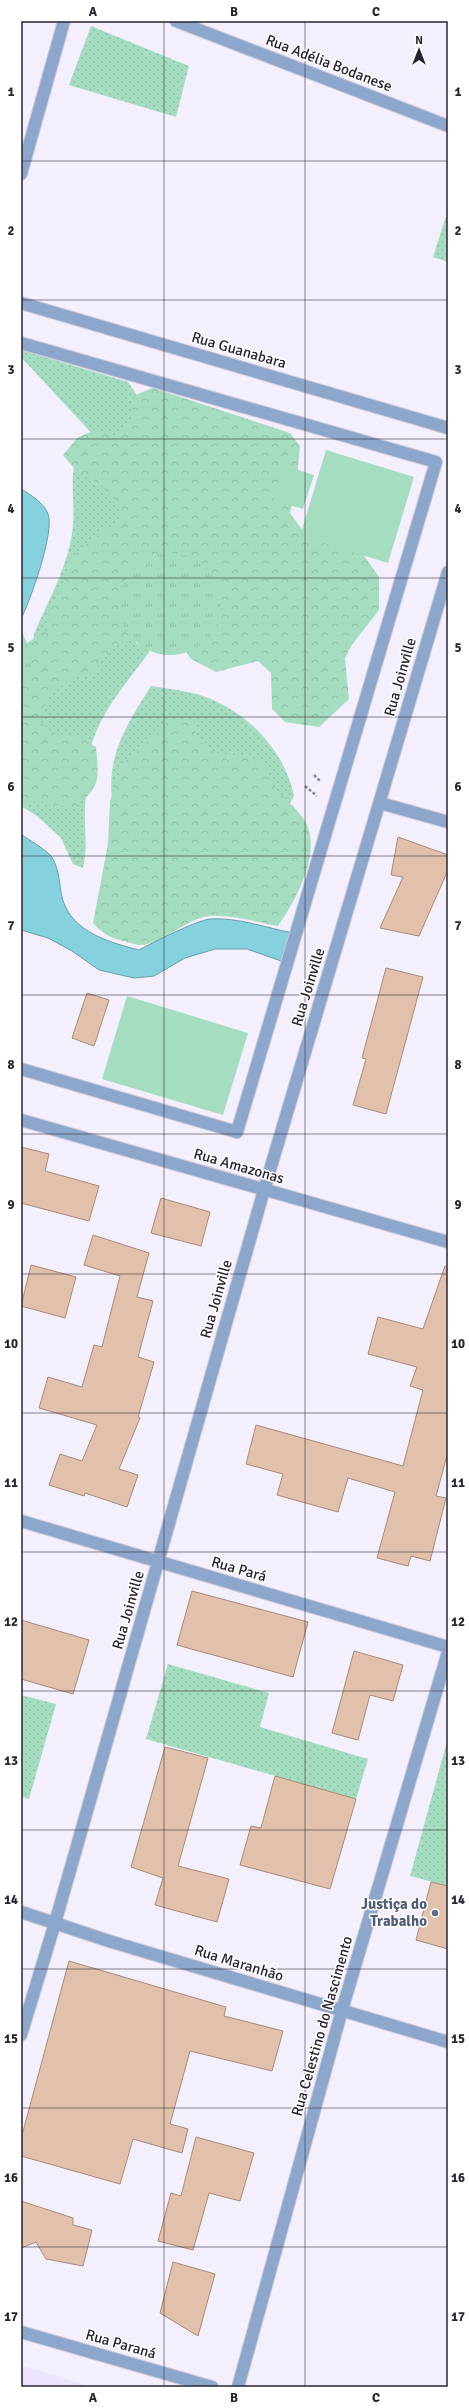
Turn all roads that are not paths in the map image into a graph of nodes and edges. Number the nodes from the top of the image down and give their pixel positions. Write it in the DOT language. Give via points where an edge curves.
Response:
graph roads {
  1 [pos="64,21"];
  2 [pos="176,21"];
  3 [pos="448,126"];
  4 [pos="21,174"];
  5 [pos="21,303"];
  6 [pos="21,343"];
  7 [pos="448,428"];
  8 [pos="448,572"];
  9 [pos="380,803"];
  10 [pos="448,822"];
  11 [pos="21,1069"];
  12 [pos="21,1120"];
  13 [pos="264,1190"];
  14 [pos="448,1242"];
  15 [pos="21,1520"];
  16 [pos="158,1562"];
  17 [pos="448,1647"];
  18 [pos="448,1652"];
  19 [pos="21,1912"];
  20 [pos="55,1923"];
  21 [pos="342,2010"];
  22 [pos="21,2035"];
  23 [pos="448,2042"];
  24 [pos="21,2332"];
  25 [pos="212,2387"];
  26 [pos="238,2387"];
  1 -- 4 [label="street"];
  2 -- 3 [label="street, Rua Adélia Bodanese"];
  5 -- 7 [label="street, Rua Guanabara"];
  6 -- 11 [label="street" via="436,462 237,1132"];
  8 -- 9 [label="street, Rua Joinville"];
  9 -- 10 [label="street"];
  9 -- 13 [label="street, Rua Joinville"];
  12 -- 13 [label="street, Rua Amazonas"];
  13 -- 14 [label="street, Rua Amazonas"];
  13 -- 16 [label="street, Rua Joinville"];
  15 -- 16 [label="street, Rua Pará"];
  16 -- 17 [label="street, Rua Pará"];
  16 -- 20 [label="street, Rua Joinville"];
  18 -- 21 [label="street, Rua Celestino do Nascimento"];
  19 -- 20 [label="street, Rua Maranhão"];
  20 -- 21 [label="street, Rua Maranhão"];
  20 -- 22 [label="street, Rua Joinville"];
  21 -- 23 [label="street, Rua Maranhão"];
  21 -- 26 [label="street, Rua Celestino do Nascimento"];
  24 -- 25 [label="street, Rua Paraná"];
}
